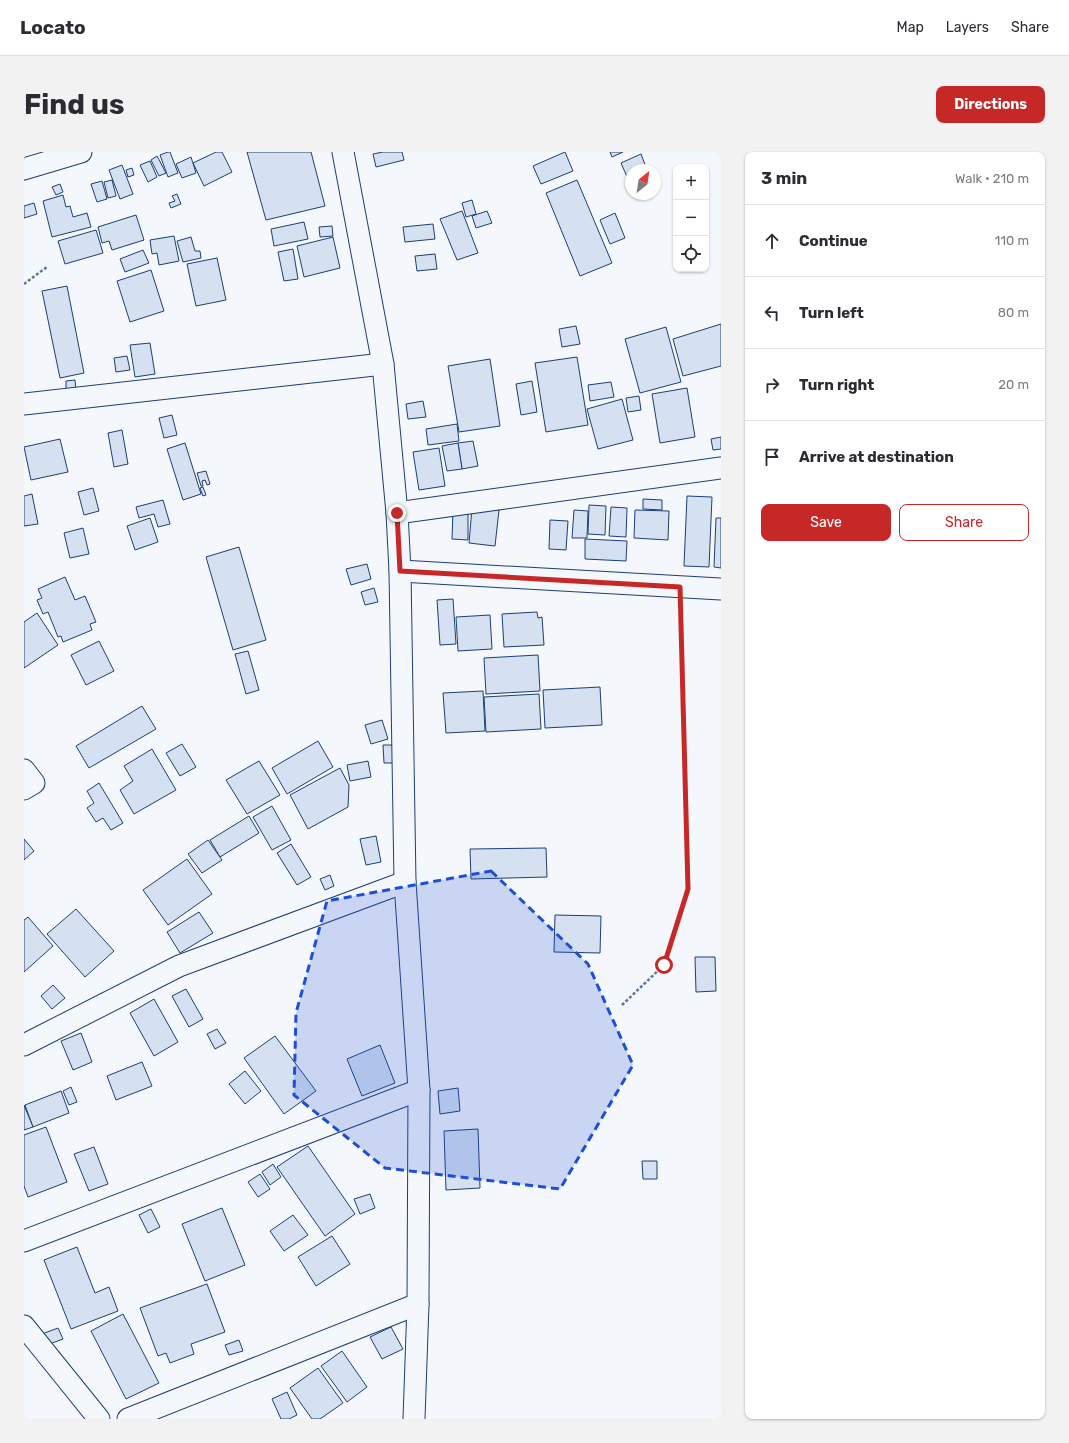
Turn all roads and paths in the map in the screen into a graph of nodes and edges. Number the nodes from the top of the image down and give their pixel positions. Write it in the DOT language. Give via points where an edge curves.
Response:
graph roads {
  1 [pos="343,152"];
  2 [pos="72,153"];
  3 [pos="24,169"];
  4 [pos="47,267"];
  5 [pos="24,284"];
  6 [pos="383,364"];
  7 [pos="24,404"];
  8 [pos="721,468"];
  9 [pos="397,513"];
  10 [pos="400,571"];
  11 [pos="680,587"];
  12 [pos="721,589"];
  13 [pos="24,770"];
  14 [pos="24,789"];
  15 [pos="405,882"];
  16 [pos="622,1005"];
  17 [pos="24,1045"];
  18 [pos="419,1090"];
  19 [pos="24,1241"];
  20 [pos="418,1304"];
  21 [pos="24,1326"];
  22 [pos="99,1419"];
  23 [pos="128,1419"];
  24 [pos="414,1419"];
  1 -- 6 [label="street"];
  2 -- 3 [label="street"];
  4 -- 5 [label="path"];
  6 -- 7 [label="street"];
  6 -- 9 [label="street"];
  8 -- 9 [label="street"];
  9 -- 10 [label="street"];
  10 -- 11 [label="street"];
  10 -- 15 [label="street"];
  11 -- 12 [label="street"];
  11 -- 16 [label="path" via="688,889 664,965"];
  13 -- 14 [label="street" via="34,783"];
  15 -- 17 [label="street" via="178,966"];
  15 -- 18 [label="street"];
  18 -- 19 [label="street"];
  18 -- 20 [label="street"];
  20 -- 23 [label="street"];
  20 -- 24 [label="street"];
  21 -- 22 [label="street"];
}
